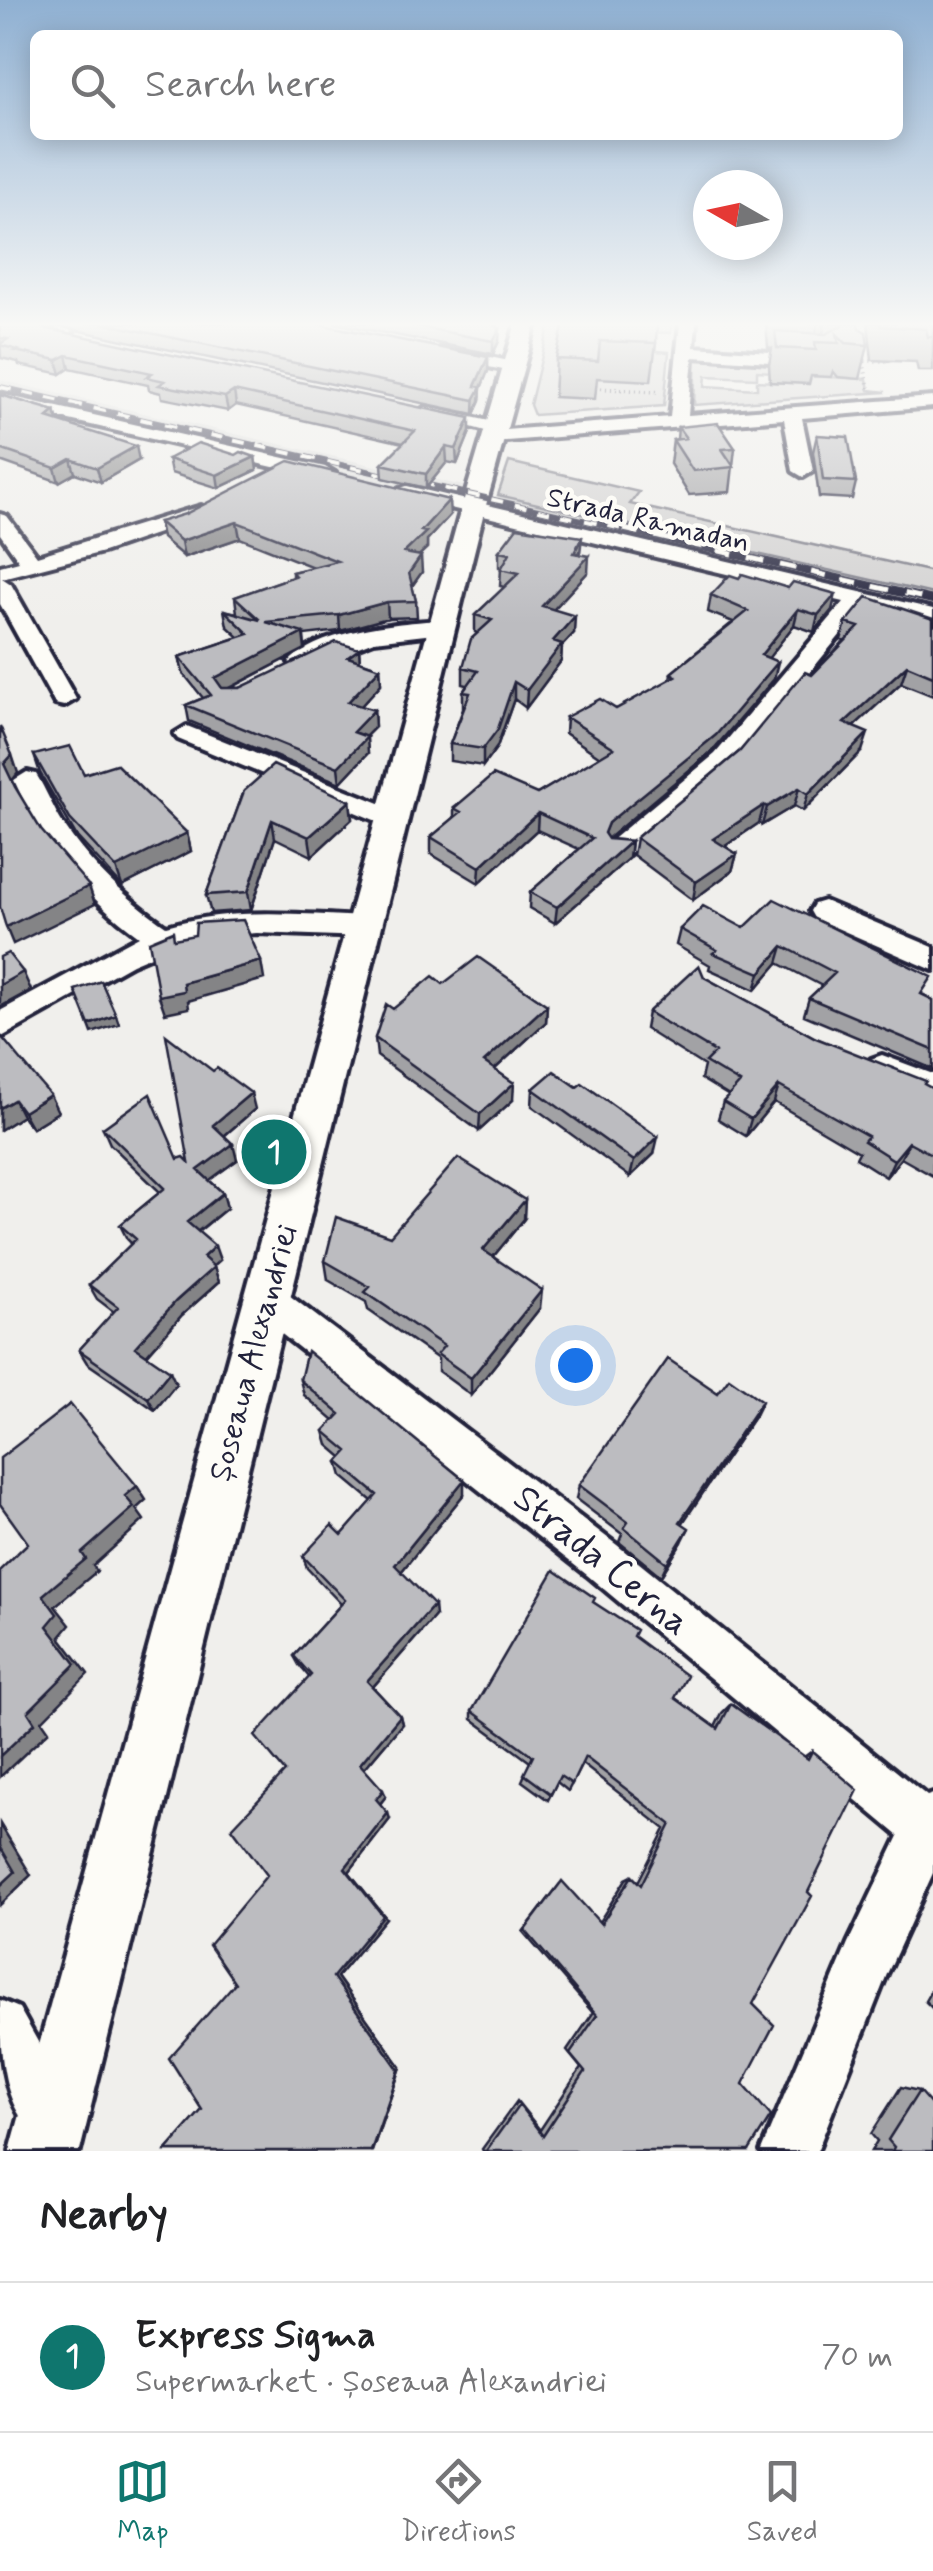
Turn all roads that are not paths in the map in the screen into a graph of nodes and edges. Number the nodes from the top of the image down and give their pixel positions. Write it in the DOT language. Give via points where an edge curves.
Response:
graph roads {
  1 [pos="101,423"];
  2 [pos="463,423"];
  3 [pos="498,423"];
  4 [pos="628,423"];
  5 [pos="794,423"];
  6 [pos="496,432"];
  7 [pos="289,465"];
  8 [pos="803,471"];
  9 [pos="345,478"];
  10 [pos="265,479"];
  11 [pos="382,486"];
  12 [pos="226,500"];
  13 [pos="474,508"];
  14 [pos="0,520"];
  15 [pos="33,564"];
  16 [pos="0,572"];
  17 [pos="0,584"];
  18 [pos="860,598"];
  19 [pos="933,616"];
  20 [pos="443,626"];
  21 [pos="286,669"];
  22 [pos="64,699"];
  23 [pos="187,734"];
  24 [pos="27,780"];
  25 [pos="393,818"];
  26 [pos="619,848"];
  27 [pos="824,911"];
  28 [pos="364,928"];
  29 [pos="162,938"];
  30 [pos="933,959"];
  31 [pos="0,1026"];
  32 [pos="859,1059"];
  33 [pos="933,1087"];
  34 [pos="268,1301"];
  35 [pos="930,1823"];
  36 [pos="0,2027"];
  37 [pos="49,2135"];
  38 [pos="789,2151"];
  1 -- 7 [label="street"];
  2 -- 6 [label="street"];
  3 -- 6 [label="main road, Șoseaua Alexandriei"];
  4 -- 6 [label="street"];
  5 -- 8 [label="street"];
  6 -- 13 [label="main road, Șoseaua Alexandriei"];
  7 -- 9 [label="street"];
  7 -- 10 [label="street"];
  11 -- 13 [label="street, Strada Ramadan"];
  12 -- 15 [label="street" via="154,530"];
  13 -- 18 [label="street, Strada Ramadan"];
  13 -- 20 [label="main road, Șoseaua Alexandriei"];
  14 -- 15 [label="street"];
  15 -- 16 [label="street"];
  17 -- 22 [label="street"];
  18 -- 19 [label="street, Strada Ramadan"];
  18 -- 26 [label="street" via="724,760"];
  20 -- 21 [label="street" via="359,635"];
  20 -- 25 [label="main road, Șoseaua Alexandriei"];
  23 -- 25 [label="street"];
  24 -- 29 [label="street" via="59,840 132,917"];
  25 -- 28 [label="main road, Șoseaua Alexandriei"];
  27 -- 30 [label="street"];
  28 -- 29 [label="street" via="232,924"];
  28 -- 34 [label="main road, Șoseaua Alexandriei"];
  29 -- 31 [label="street"];
  32 -- 33 [label="street"];
  34 -- 35 [label="street, Strada Cerna"];
  34 -- 37 [label="main road, Șoseaua Alexandriei"];
  35 -- 38 [label="street"];
  36 -- 37 [label="street"];
}
